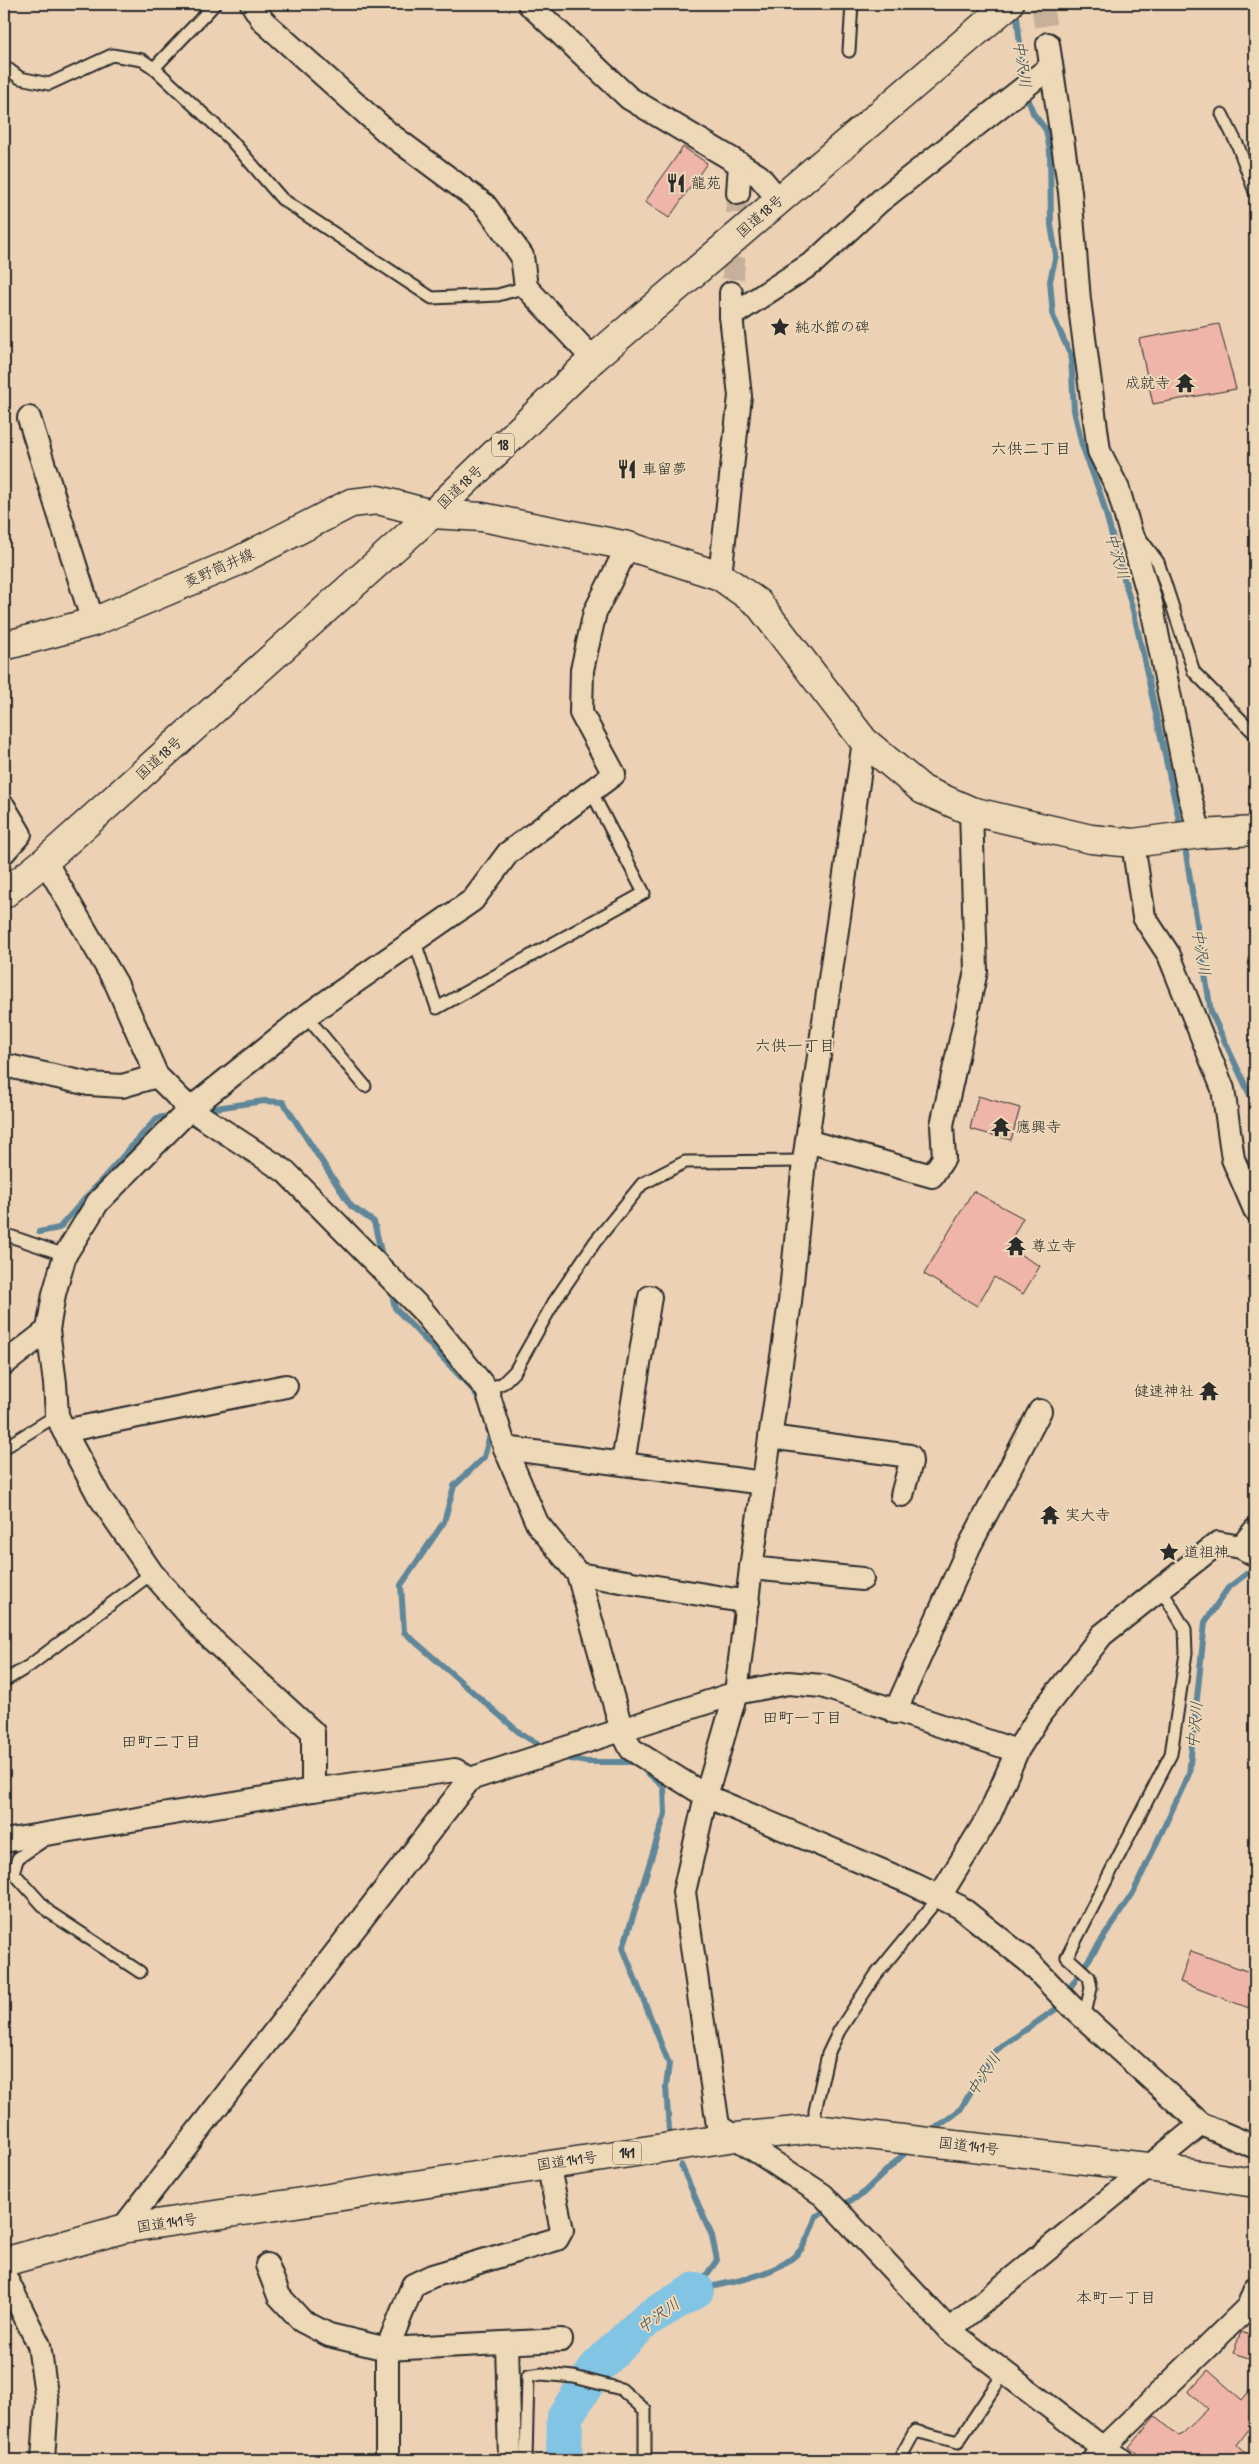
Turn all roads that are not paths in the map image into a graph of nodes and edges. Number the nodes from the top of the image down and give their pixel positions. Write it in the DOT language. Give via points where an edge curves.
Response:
graph roads {
  1 [pos="215,4"];
  2 [pos="252,4"];
  3 [pos="529,4"];
  4 [pos="852,4"];
  5 [pos="1009,4"];
  6 [pos="1048,44"];
  7 [pos="849,51"];
  8 [pos="4,66"];
  9 [pos="154,68"];
  10 [pos="1042,73"];
  11 [pos="1222,114"];
  12 [pos="740,164"];
  13 [pos="1255,192"];
  14 [pos="738,193"];
  15 [pos="779,200"];
  16 [pos="526,287"];
  17 [pos="731,293"];
  18 [pos="731,316"];
  19 [pos="593,359"];
  20 [pos="28,418"];
  21 [pos="432,514"];
  22 [pos="1128,521"];
  23 [pos="628,546"];
  24 [pos="720,576"];
  25 [pos="93,622"];
  26 [pos="4,646"];
  27 [pos="1255,734"];
  28 [pos="864,741"];
  29 [pos="592,791"];
  30 [pos="4,807"];
  31 [pos="971,811"];
  32 [pos="1255,831"];
  33 [pos="1198,835"];
  34 [pos="1133,843"];
  35 [pos="4,852"];
  36 [pos="45,861"];
  37 [pos="4,894"];
  38 [pos="414,939"];
  39 [pos="306,1016"];
  40 [pos="4,1065"];
  41 [pos="157,1076"];
  42 [pos="365,1086"];
  43 [pos="190,1109"];
  44 [pos="806,1151"];
  45 [pos="1255,1210"];
  46 [pos="4,1234"];
  47 [pos="65,1255"];
  48 [pos="650,1297"];
  49 [pos="48,1330"];
  50 [pos="4,1364"];
  51 [pos="286,1386"];
  52 [pos="487,1390"];
  53 [pos="1040,1411"];
  54 [pos="60,1423"];
  55 [pos="770,1437"];
  56 [pos="4,1448"];
  57 [pos="505,1448"];
  58 [pos="623,1462"];
  59 [pos="763,1483"];
  60 [pos="902,1495"];
  61 [pos="1255,1530"];
  62 [pos="1249,1552"];
  63 [pos="751,1568"];
  64 [pos="152,1573"];
  65 [pos="578,1574"];
  66 [pos="862,1579"];
  67 [pos="1161,1589"];
  68 [pos="748,1602"];
  69 [pos="4,1681"];
  70 [pos="736,1693"];
  71 [pos="896,1712"];
  72 [pos="622,1731"];
  73 [pos="1017,1751"];
  74 [pos="470,1779"];
  75 [pos="313,1790"];
  76 [pos="706,1796"];
  77 [pos="54,1834"];
  78 [pos="4,1841"];
  79 [pos="940,1896"];
  80 [pos="140,1972"];
  81 [pos="1078,2012"];
  82 [pos="1201,2124"];
  83 [pos="815,2129"];
  84 [pos="736,2137"];
  85 [pos="1255,2147"];
  86 [pos="548,2164"];
  87 [pos="1147,2166"];
  88 [pos="1255,2183"];
  89 [pos="122,2229"];
  90 [pos="4,2262"];
  91 [pos="267,2265"];
  92 [pos="4,2274"];
  93 [pos="1255,2289"];
  94 [pos="950,2330"];
  95 [pos="561,2340"];
  96 [pos="507,2343"];
  97 [pos="387,2349"];
  98 [pos="1004,2373"];
  99 [pos="1099,2454"];
  100 [pos="43,2460"];
  101 [pos="387,2460"];
  102 [pos="510,2460"];
  103 [pos="526,2460"];
  104 [pos="645,2460"];
  105 [pos="900,2460"];
  106 [pos="1122,2460"];
  1 -- 9 [label="lane"];
  2 -- 16 [label="street" via="263,21 388,132 485,205 522,256"];
  3 -- 12 [label="street" via="629,98"];
  4 -- 7 [label="lane"];
  5 -- 15 [label="main road, 国道18号 / 18"];
  6 -- 10 [label="street"];
  8 -- 9 [label="lane" via="20,78 49,84 112,55 142,60"];
  9 -- 16 [label="lane" via="230,139 282,199 432,298 498,295"];
  10 -- 18 [label="street" via="880,201 814,262"];
  10 -- 22 [label="street" via="1070,192 1079,300 1100,451 1118,489"];
  11 -- 13 [label="lane"];
  12 -- 14 [label="street"];
  12 -- 15 [label="street" via="759,176"];
  15 -- 19 [label="main road, 国道18号 / 18"];
  16 -- 19 [label="street"];
  17 -- 18 [label="street"];
  18 -- 24 [label="street" via="740,396"];
  19 -- 21 [label="main road, 国道18号 / 18"];
  20 -- 25 [label="street"];
  21 -- 23 [label="main road, 菱野筒井線" via="482,517"];
  21 -- 25 [label="main road, 菱野筒井線" via="378,500 351,503 236,562"];
  21 -- 36 [label="main road, 国道18号 / 18"];
  22 -- 27 [label="lane" via="1158,562 1194,672"];
  22 -- 33 [label="street" via="1151,603"];
  23 -- 24 [label="main road, 菱野筒井線"];
  23 -- 29 [label="street" via="595,612 582,670 581,713 614,774"];
  24 -- 28 [label="main road, 菱野筒井線" via="758,603"];
  25 -- 26 [label="main road, 菱野筒井線"];
  28 -- 31 [label="main road, 菱野筒井線" via="922,790"];
  28 -- 44 [label="street"];
  29 -- 38 [label="street" via="508,853 473,900"];
  29 -- 38 [label="lane" via="644,893 437,1008"];
  30 -- 35 [label="street" via="20,834"];
  31 -- 34 [label="main road, 菱野筒井線" via="1091,839"];
  31 -- 44 [label="street" via="976,971 942,1125 944,1158 932,1176"];
  32 -- 33 [label="main road, 菱野筒井線"];
  33 -- 34 [label="main road, 菱野筒井線"];
  34 -- 45 [label="street" via="1144,917 1169,954 1223,1089 1233,1159"];
  36 -- 37 [label="main road, 国道18号 / 18"];
  36 -- 41 [label="street" via="116,983"];
  38 -- 39 [label="street"];
  39 -- 42 [label="lane"];
  39 -- 43 [label="street"];
  40 -- 41 [label="street" via="89,1084 122,1086"];
  41 -- 43 [label="street"];
  43 -- 47 [label="street" via="98,1202"];
  43 -- 52 [label="street" via="286,1172 422,1310"];
  44 -- 52 [label="lane" via="685,1162 642,1184 590,1249 554,1302 515,1371 503,1384"];
  44 -- 55 [label="street" via="790,1302"];
  46 -- 47 [label="lane"];
  47 -- 49 [label="street"];
  48 -- 58 [label="street"];
  49 -- 50 [label="street"];
  49 -- 54 [label="street"];
  51 -- 54 [label="street"];
  52 -- 57 [label="street"];
  53 -- 71 [label="street" via="969,1547"];
  54 -- 56 [label="lane"];
  54 -- 64 [label="street" via="99,1496"];
  55 -- 59 [label="street"];
  55 -- 60 [label="street" via="910,1456"];
  57 -- 58 [label="street"];
  57 -- 65 [label="street" via="537,1522"];
  58 -- 59 [label="street"];
  59 -- 63 [label="street"];
  61 -- 62 [label="street"];
  62 -- 67 [label="street" via="1218,1543"];
  63 -- 66 [label="street"];
  63 -- 68 [label="street"];
  64 -- 69 [label="lane" via="29,1666"];
  64 -- 75 [label="street" via="206,1634 313,1732"];
  65 -- 68 [label="street"];
  65 -- 72 [label="street"];
  67 -- 73 [label="street" via="1102,1635 1040,1713"];
  67 -- 81 [label="lane" via="1185,1629 1186,1653 1171,1754 1067,1957 1089,1977 1091,1988"];
  68 -- 70 [label="street"];
  70 -- 71 [label="street" via="788,1683 822,1686"];
  70 -- 72 [label="street"];
  70 -- 76 [label="street"];
  71 -- 73 [label="street"];
  72 -- 74 [label="street"];
  72 -- 76 [label="street" via="631,1749"];
  73 -- 79 [label="street" via="989,1816"];
  74 -- 75 [label="street" via="455,1770"];
  74 -- 89 [label="street"];
  75 -- 77 [label="street"];
  76 -- 79 [label="street"];
  76 -- 84 [label="street" via="684,1892 718,2126"];
  77 -- 78 [label="street"];
  77 -- 80 [label="lane" via="18,1858 13,1872 49,1912"];
  79 -- 81 [label="street" via="960,1907 1028,1961"];
  79 -- 83 [label="lane" via="875,1976 839,2031 828,2054 815,2111"];
  81 -- 82 [label="street"];
  82 -- 85 [label="street"];
  82 -- 87 [label="street"];
  83 -- 84 [label="main road, 国道141号 / 141"];
  83 -- 87 [label="main road, 国道141号 / 141"];
  84 -- 86 [label="main road, 国道141号 / 141"];
  84 -- 94 [label="street" via="822,2195"];
  86 -- 89 [label="main road, 国道141号 / 141"];
  86 -- 97 [label="street" via="562,2230 556,2238 432,2276 413,2285"];
  87 -- 88 [label="main road, 国道141号 / 141"];
  87 -- 94 [label="street"];
  89 -- 90 [label="main road, 国道141号 / 141"];
  91 -- 97 [label="street" via="278,2296 302,2321 329,2335"];
  92 -- 100 [label="street" via="39,2345 47,2401"];
  93 -- 99 [label="street" via="1248,2307"];
  94 -- 98 [label="street"];
  95 -- 96 [label="street"];
  96 -- 97 [label="street"];
  96 -- 102 [label="street"];
  97 -- 101 [label="street"];
  98 -- 99 [label="street"];
  98 -- 105 [label="lane" via="958,2442 915,2431"];
  99 -- 106 [label="street"];
  103 -- 104 [label="lane" via="528,2376 542,2374 574,2377 622,2389 645,2410"];
}
